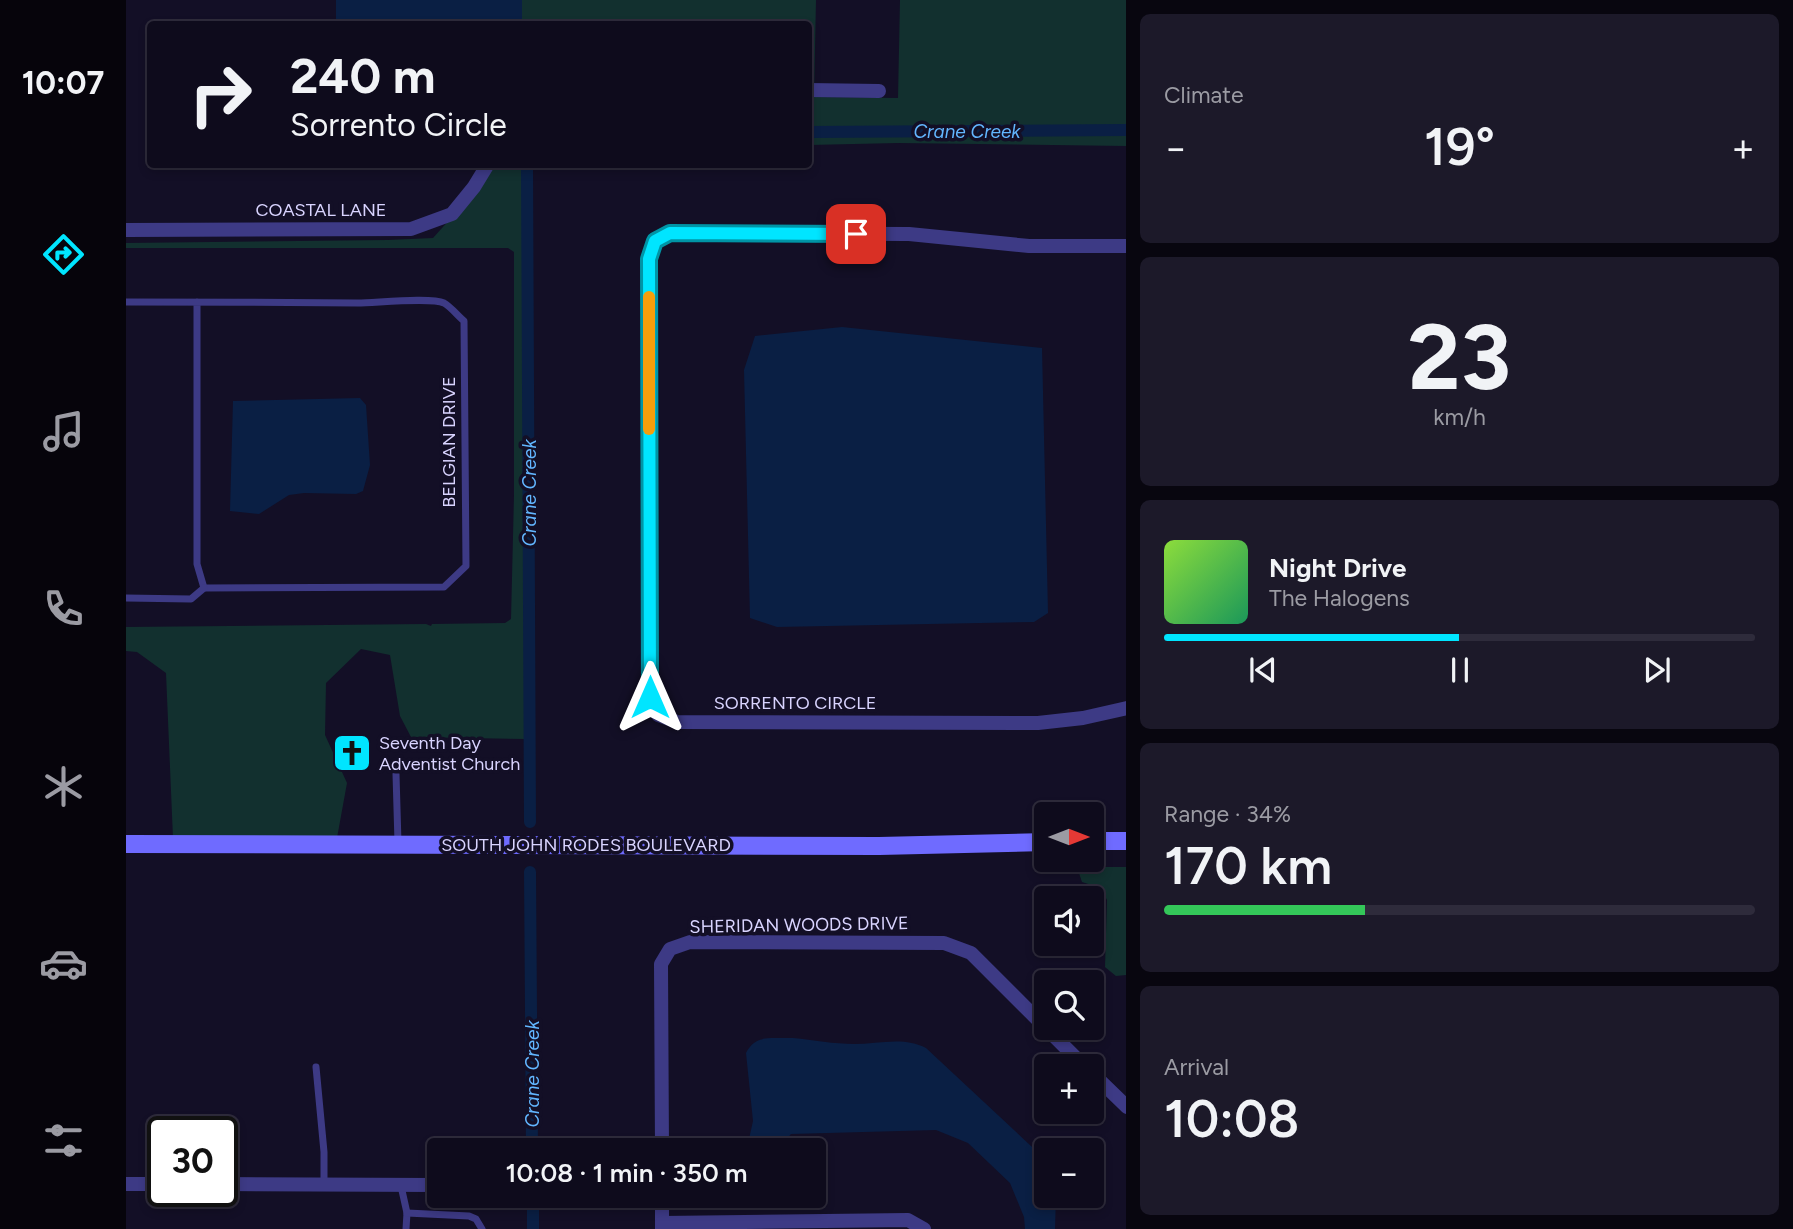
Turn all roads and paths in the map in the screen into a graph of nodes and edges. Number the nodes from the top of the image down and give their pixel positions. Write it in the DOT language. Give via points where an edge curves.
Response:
graph roads {
  1 [pos="812,90"];
  2 [pos="879,91"];
  3 [pos="486,168"];
  4 [pos="126,230"];
  5 [pos="1126,246"];
  6 [pos="126,302"];
  7 [pos="197,302"];
  8 [pos="204,588"];
  9 [pos="126,598"];
  10 [pos="1126,708"];
  11 [pos="396,774"];
  12 [pos="1104,841"];
  13 [pos="1126,841"];
  14 [pos="1034,842"];
  15 [pos="126,844"];
  16 [pos="398,845"];
  17 [pos="1072,1054"];
  18 [pos="316,1068"];
  19 [pos="1104,1085"];
  20 [pos="1126,1107"];
  21 [pos="662,1138"];
  22 [pos="126,1184"];
  23 [pos="147,1184"];
  24 [pos="238,1184"];
  25 [pos="324,1185"];
  26 [pos="401,1185"];
  27 [pos="427,1185"];
  28 [pos="662,1208"];
  29 [pos="407,1213"];
  30 [pos="662,1226"];
  31 [pos="406,1229"];
  32 [pos="482,1229"];
  33 [pos="923,1229"];
  1 -- 2 [label="street"];
  3 -- 4 [label="street, COASTAL LANE" via="452,214 411,229"];
  5 -- 10 [label="street, SORRENTO CIRCLE" via="1029,246 909,234 670,233 655,241 649,259 650,697 658,715 677,722 1038,723"];
  6 -- 7 [label="lane, BELGIAN DRIVE"];
  7 -- 8 [label="lane" via="197,564"];
  7 -- 8 [label="lane, BELGIAN DRIVE" via="443,302 464,321 466,566 444,587"];
  8 -- 9 [label="lane, BELGIAN DRIVE" via="191,599"];
  11 -- 16 [label="lane"];
  12 -- 13 [label="main road"];
  14 -- 16 [label="main road, SOUTH JOHN RODES BOULEVARD"];
  15 -- 16 [label="main road, SOUTH JOHN RODES BOULEVARD"];
  17 -- 21 [label="street, SHERIDAN WOODS DRIVE" via="971,953 944,943 690,942 670,949 661,964"];
  18 -- 25 [label="lane"];
  19 -- 20 [label="street"];
  22 -- 23 [label="street"];
  24 -- 25 [label="street"];
  25 -- 26 [label="street"];
  26 -- 27 [label="street"];
  26 -- 29 [label="lane"];
  28 -- 30 [label="street"];
  29 -- 31 [label="lane"];
  29 -- 32 [label="lane" via="469,1216"];
  30 -- 33 [label="street" via="908,1220"];
}
